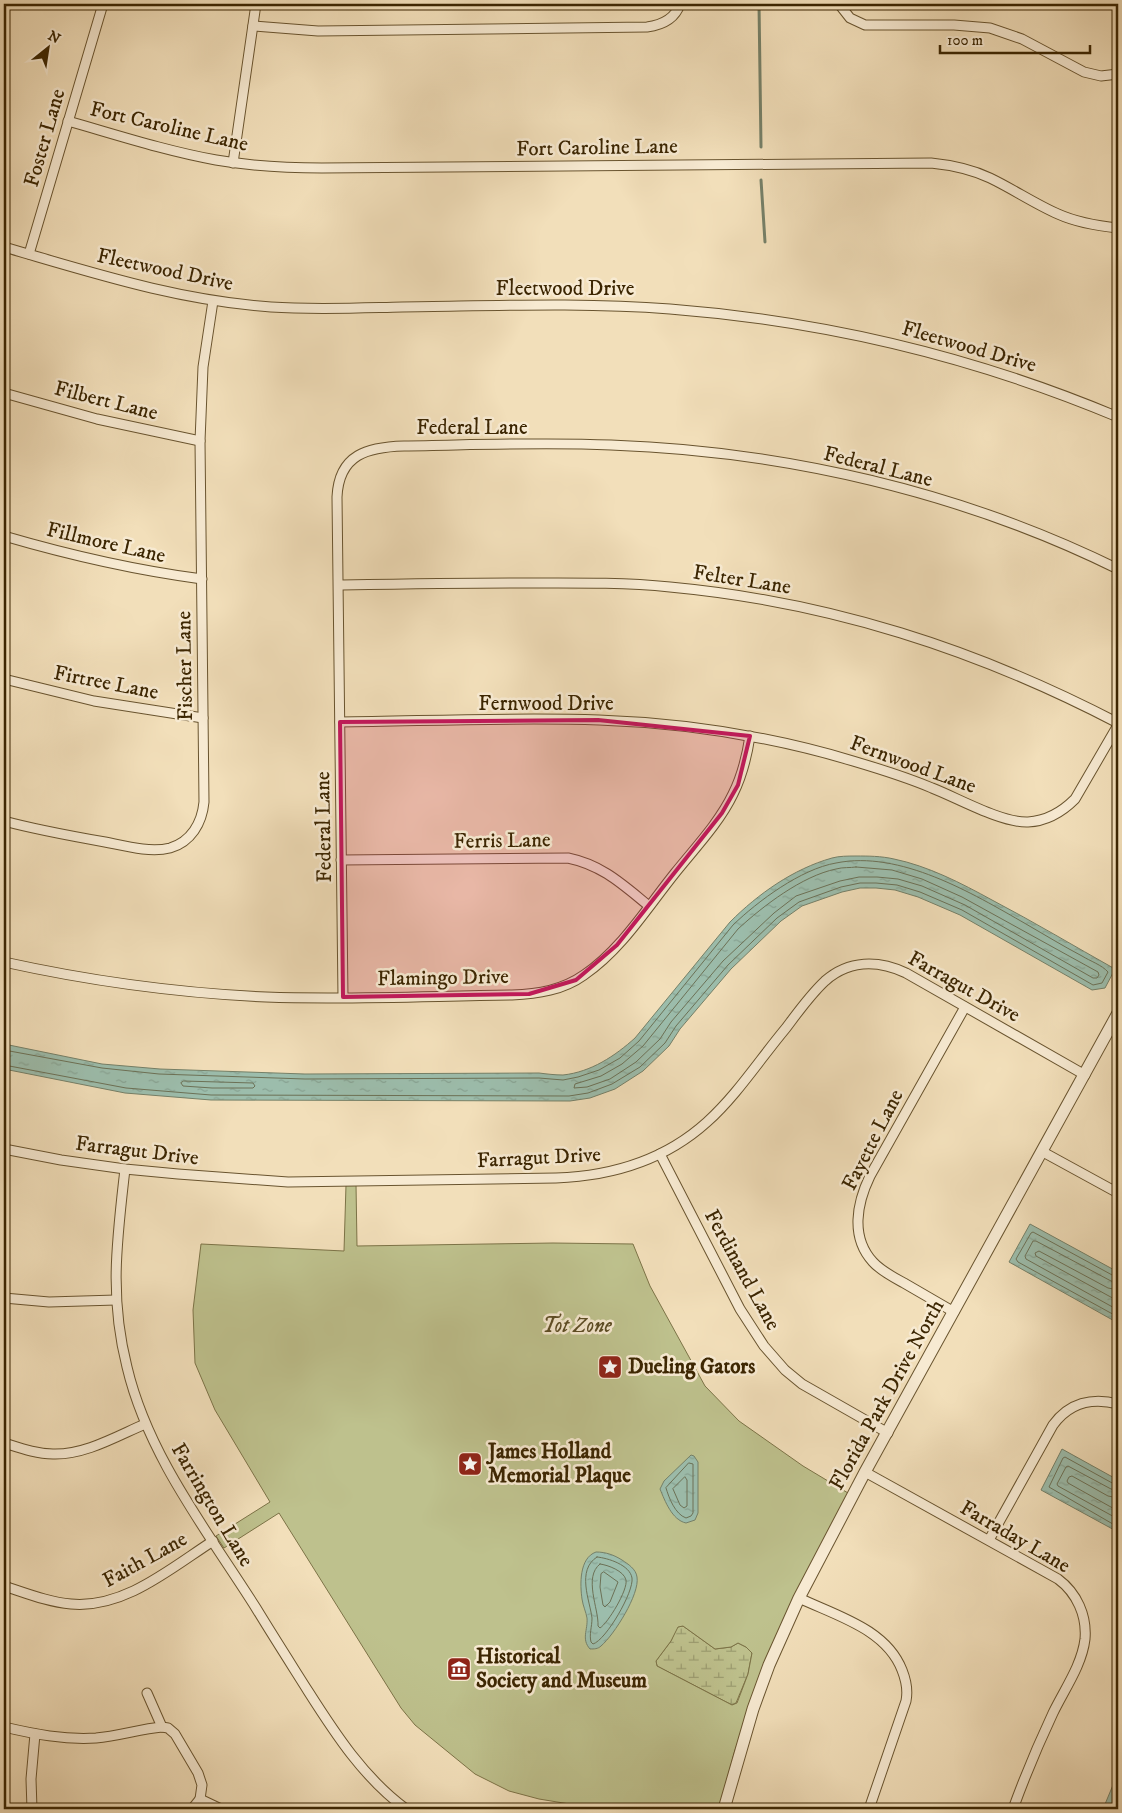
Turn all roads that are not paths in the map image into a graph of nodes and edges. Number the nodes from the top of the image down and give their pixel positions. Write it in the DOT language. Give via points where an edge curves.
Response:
graph roads {
  1 [pos="103,4"];
  2 [pos="256,4"];
  3 [pos="680,4"];
  4 [pos="839,4"];
  5 [pos="253,26"];
  6 [pos="1118,74"];
  7 [pos="68,121"];
  8 [pos="233,163"];
  9 [pos="1118,228"];
  10 [pos="4,247"];
  11 [pos="29,254"];
  12 [pos="213,300"];
  13 [pos="4,392"];
  14 [pos="1118,417"];
  15 [pos="200,441"];
  16 [pos="4,536"];
  17 [pos="1118,569"];
  18 [pos="202,579"];
  19 [pos="339,585"];
  20 [pos="4,679"];
  21 [pos="203,718"];
  22 [pos="340,722"];
  23 [pos="1118,724"];
  24 [pos="750,736"];
  25 [pos="4,821"];
  26 [pos="341,860"];
  27 [pos="649,906"];
  28 [pos="4,962"];
  29 [pos="343,997"];
  30 [pos="965,1007"];
  31 [pos="1118,1013"];
  32 [pos="1085,1075"];
  33 [pos="4,1149"];
  34 [pos="1043,1152"];
  35 [pos="660,1154"];
  36 [pos="125,1169"];
  37 [pos="1118,1193"];
  38 [pos="4,1298"];
  39 [pos="116,1300"];
  40 [pos="954,1312"];
  41 [pos="1118,1404"];
  42 [pos="145,1424"];
  43 [pos="888,1433"];
  44 [pos="4,1443"];
  45 [pos="865,1472"];
  46 [pos="990,1540"];
  47 [pos="213,1541"];
  48 [pos="4,1586"];
  49 [pos="799,1598"];
  50 [pos="147,1693"];
  51 [pos="4,1726"];
  52 [pos="162,1727"];
  53 [pos="36,1734"];
  54 [pos="200,1799"];
  55 [pos="32,1809"];
  56 [pos="192,1809"];
  57 [pos="221,1809"];
  58 [pos="406,1809"];
  59 [pos="724,1809"];
  60 [pos="869,1809"];
  61 [pos="1013,1809"];
  1 -- 7 [label="street, Foster Lane"];
  2 -- 5 [label="street"];
  3 -- 5 [label="street" via="670,19 647,27 304,31"];
  4 -- 6 [label="street" via="850,18 864,25 990,28 1022,39 1084,72 1101,76"];
  5 -- 8 [label="street"];
  7 -- 8 [label="street, Fort Caroline Lane"];
  7 -- 11 [label="street, Foster Lane"];
  8 -- 9 [label="street, Fort Caroline Lane" via="322,168 931,163 981,174 1070,218"];
  10 -- 11 [label="street, Fleetwood Drive"];
  11 -- 12 [label="street, Fleetwood Drive" via="135,285"];
  12 -- 14 [label="street, Fleetwood Drive" via="304,308 637,307 761,319 831,329 934,353 1020,379"];
  12 -- 15 [label="street, Fischer Lane" via="203,367"];
  13 -- 15 [label="street, Filbert Lane" via="97,419"];
  15 -- 18 [label="street, Fischer Lane"];
  16 -- 18 [label="street, Fillmore Lane" via="93,560"];
  17 -- 19 [label="street, Federal Lane" via="1064,544 958,506 865,479 802,466 684,450 610,445 404,446 362,452 349,462 342,476 337,497"];
  18 -- 21 [label="street, Fischer Lane"];
  19 -- 22 [label="street, Federal Lane"];
  19 -- 23 [label="street, Felter Lane" via="613,584 670,587 760,599 844,616 931,642 1059,692"];
  20 -- 21 [label="street, Firtree Lane" via="94,701"];
  21 -- 25 [label="street, Fischer Lane" via="203,813 194,831 179,844 163,849 141,848"];
  22 -- 24 [label="street, Fernwood Drive" via="598,720"];
  22 -- 26 [label="street, Federal Lane"];
  23 -- 24 [label="street, Fernwood Lane" via="1079,794 1061,811 1037,820 1013,820 867,765"];
  24 -- 27 [label="street, Flamingo Drive" via="741,775 728,803"];
  26 -- 27 [label="street, Ferris Lane" via="568,858 597,866"];
  26 -- 29 [label="street, Federal Lane"];
  27 -- 29 [label="street, Flamingo Drive" via="600,963 576,980 548,991 512,995"];
  28 -- 29 [label="street, Flamingo Drive" via="77,977 161,988 264,996"];
  30 -- 32 [label="street, Farragut Drive"];
  30 -- 35 [label="street, Farragut Drive" via="890,966 866,964 839,971 816,989 712,1117"];
  30 -- 40 [label="street, Fayette Lane" via="870,1176 858,1210 859,1233 871,1260 885,1272"];
  31 -- 32 [label="street, Florida Park Drive North"];
  32 -- 34 [label="street, Florida Park Drive North"];
  33 -- 36 [label="street, Farragut Drive"];
  34 -- 37 [label="street"];
  34 -- 40 [label="street, Florida Park Drive North"];
  35 -- 36 [label="street, Farragut Drive" via="605,1173 556,1178 288,1182"];
  35 -- 43 [label="street, Ferdinand Lane" via="740,1309 764,1346 802,1384"];
  36 -- 39 [label="street, Farrington Lane" via="116,1253"];
  38 -- 39 [label="street" via="48,1302"];
  39 -- 42 [label="street, Farrington Lane" via="127,1370"];
  40 -- 43 [label="street, Florida Park Drive North"];
  41 -- 46 [label="street" via="1086,1401 1060,1416"];
  42 -- 44 [label="street" via="65,1454 45,1454"];
  42 -- 47 [label="street, Farrington Lane" via="177,1485"];
  43 -- 45 [label="street, Florida Park Drive North"];
  45 -- 46 [label="street, Farraday Lane"];
  45 -- 49 [label="street, Florida Park Drive North"];
  46 -- 61 [label="street, Farraday Lane" via="1064,1584 1079,1604 1085,1625 1081,1656 1035,1752"];
  47 -- 48 [label="street, Faith Lane" via="129,1594 102,1602 67,1604"];
  47 -- 58 [label="street, Farrington Lane" via="345,1748 375,1783"];
  49 -- 59 [label="street, Florida Park Drive North" via="769,1665"];
  49 -- 60 [label="street" via="875,1635 892,1652 904,1676 906,1701"];
  50 -- 52 [label="street"];
  51 -- 53 [label="street"];
  52 -- 53 [label="street" via="97,1738"];
  52 -- 54 [label="street" via="175,1734 196,1769 202,1785"];
  53 -- 55 [label="street" via="31,1779"];
  54 -- 56 [label="street"];
  54 -- 57 [label="street"];
}
